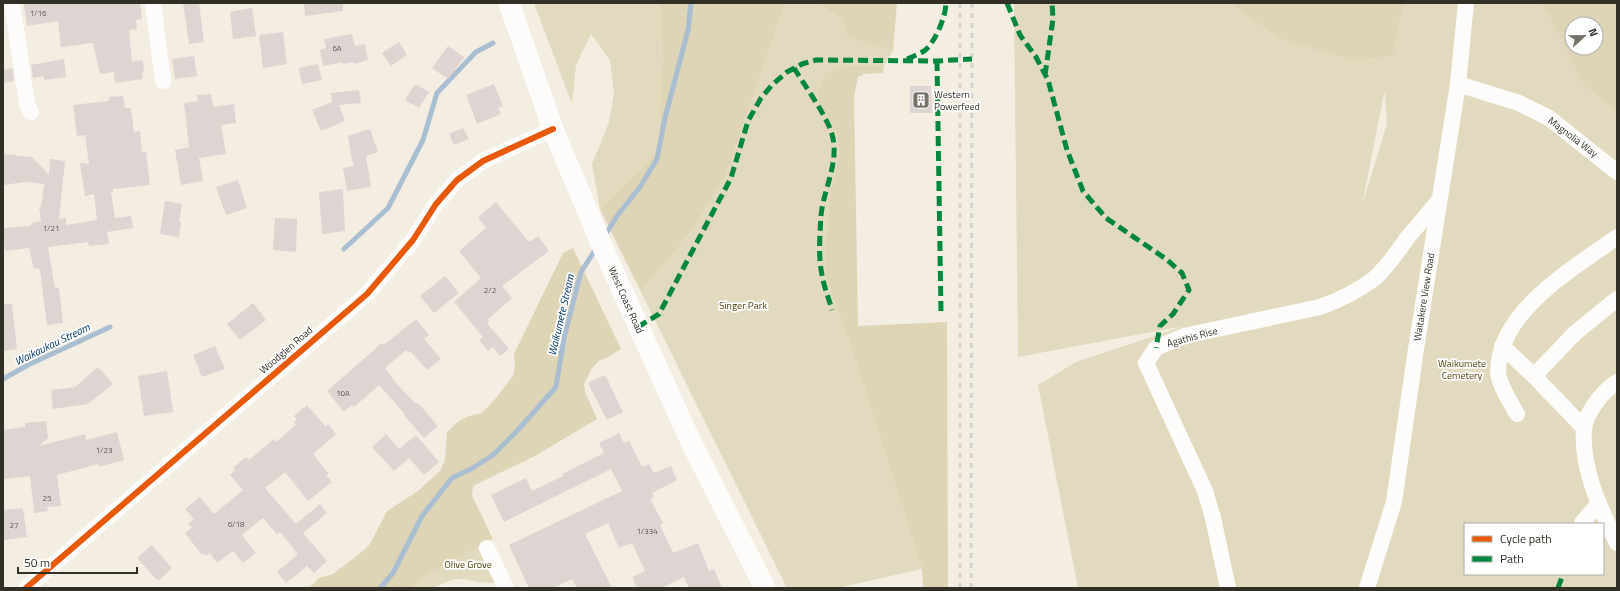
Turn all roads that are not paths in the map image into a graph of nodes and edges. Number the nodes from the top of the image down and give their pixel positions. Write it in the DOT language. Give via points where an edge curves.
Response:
graph roads {
  1 [pos="12,3"];
  2 [pos="154,3"];
  3 [pos="509,3"];
  4 [pos="1466,3"];
  5 [pos="163,81"];
  6 [pos="1458,84"];
  7 [pos="31,112"];
  8 [pos="553,129"];
  9 [pos="1617,172"];
  10 [pos="1440,199"];
  11 [pos="1617,237"];
  12 [pos="1617,299"];
  13 [pos="1502,346"];
  14 [pos="1534,376"];
  15 [pos="1617,382"];
  16 [pos="1517,414"];
  17 [pos="1584,428"];
  18 [pos="1598,504"];
  19 [pos="1582,523"];
  20 [pos="1617,543"];
  21 [pos="487,548"];
  22 [pos="26,588"];
  23 [pos="506,588"];
  24 [pos="765,588"];
  25 [pos="1228,588"];
  26 [pos="1367,588"];
  1 -- 7 [label="street" via="27,104"];
  2 -- 5 [label="street"];
  3 -- 8 [label="main road, West Coast Road"];
  4 -- 6 [label="street, Waitakere View Road"];
  6 -- 9 [label="street, Magnolia Way" via="1519,103 1549,118"];
  6 -- 10 [label="street, Waitakere View Road"];
  8 -- 22 [label="street, Woodglen Road" via="483,161 457,180 436,204 413,240 367,294"];
  8 -- 24 [label="main road, West Coast Road" via="606,255 688,436"];
  10 -- 25 [label="street, Agathis Rise" via="1392,260 1375,277 1338,301 1184,336 1152,351 1146,363 1205,491"];
  10 -- 26 [label="street, Waitakere View Road" via="1394,502"];
  11 -- 13 [label="street" via="1540,293 1520,316"];
  12 -- 14 [label="street" via="1575,333"];
  13 -- 14 [label="street"];
  13 -- 16 [label="street" via="1498,374"];
  14 -- 17 [label="street"];
  15 -- 17 [label="street" via="1593,405"];
  17 -- 18 [label="street" via="1586,462"];
  18 -- 19 [label="street"];
  18 -- 20 [label="street"];
  21 -- 23 [label="street"];
}
